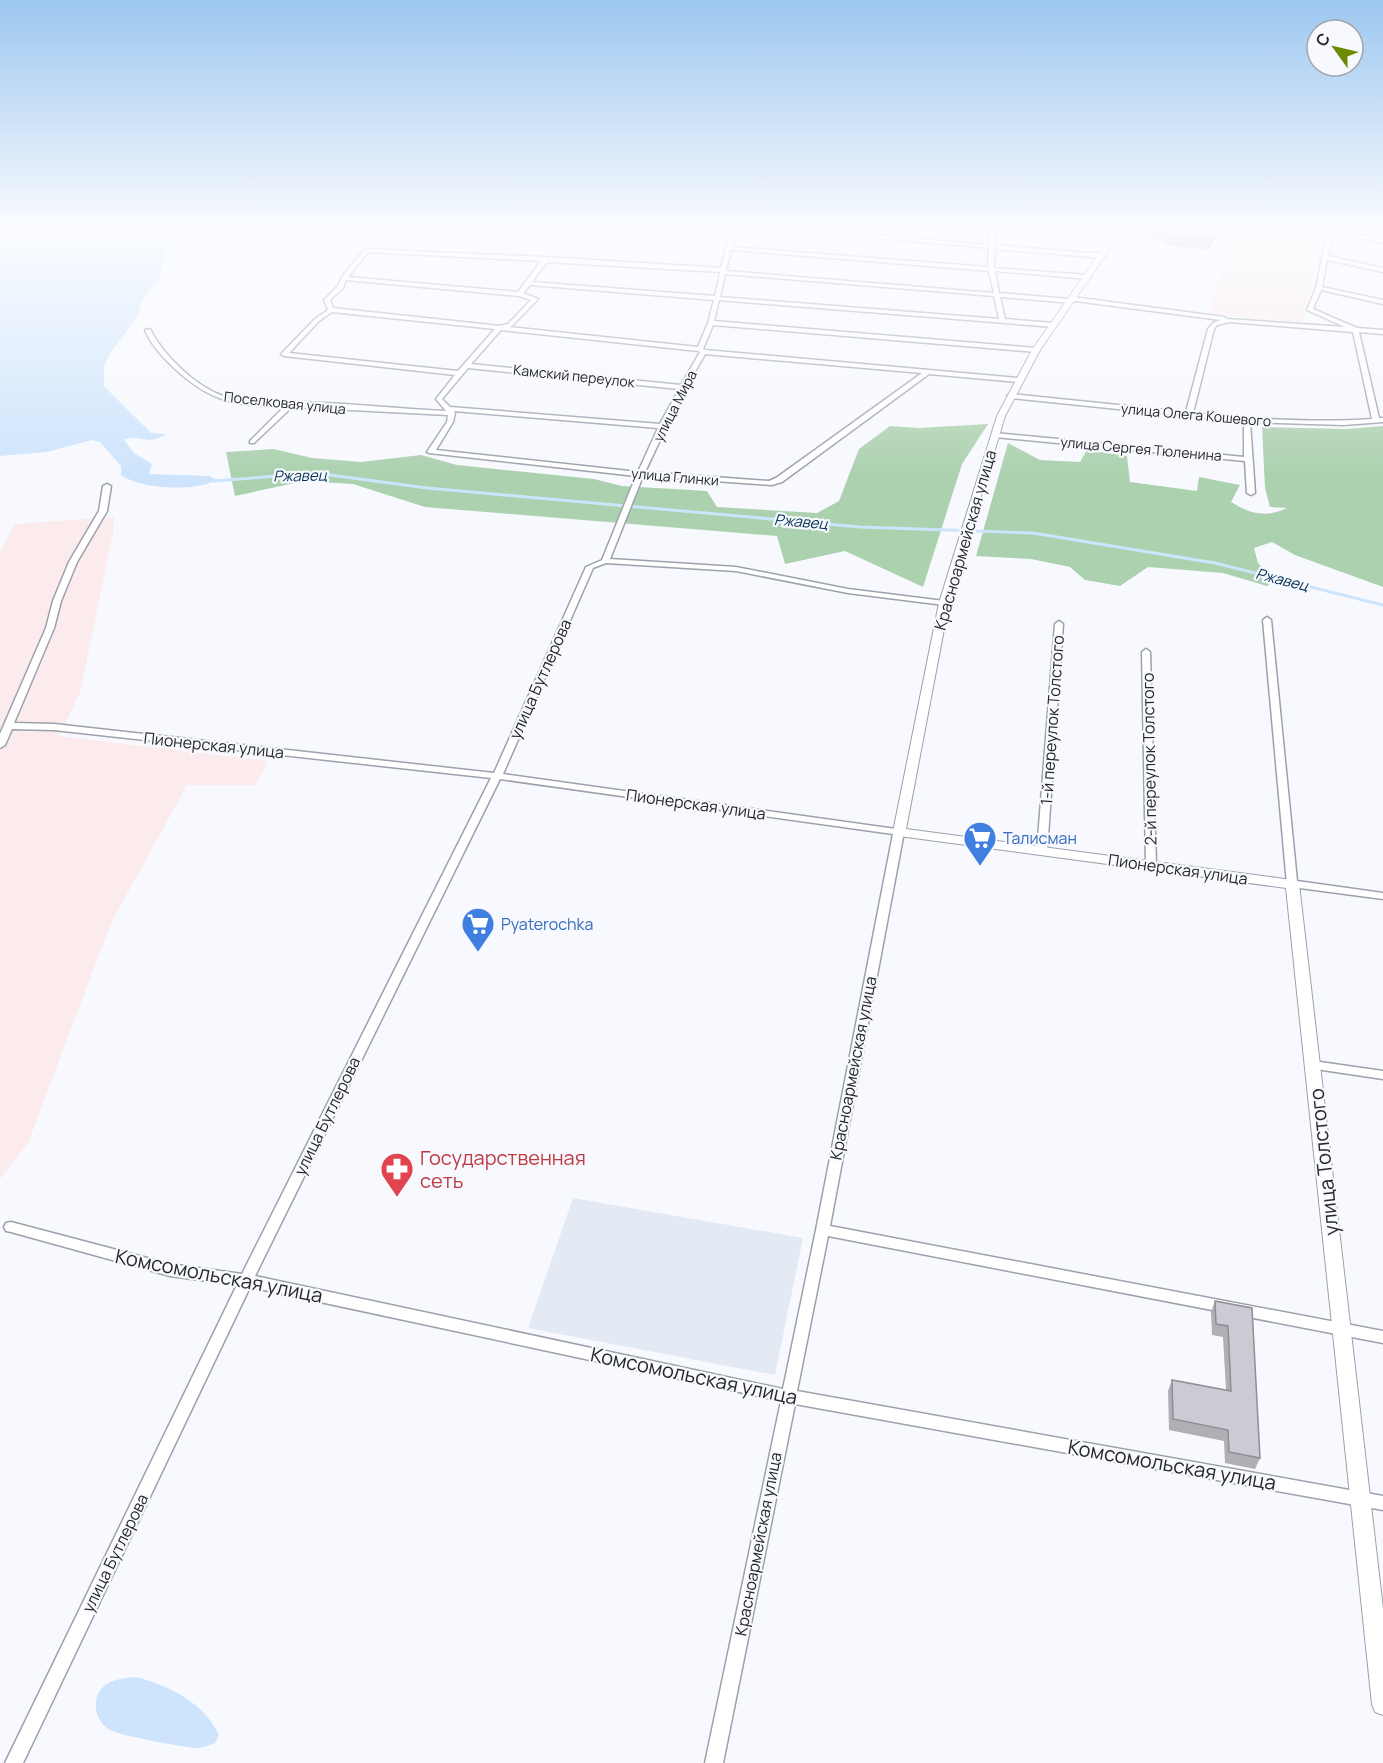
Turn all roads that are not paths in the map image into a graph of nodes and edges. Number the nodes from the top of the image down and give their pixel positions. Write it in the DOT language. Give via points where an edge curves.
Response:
graph roads {
  1 [pos="525,309"];
  2 [pos="714,309"];
  3 [pos="870,309"];
  4 [pos="1000,309"];
  5 [pos="1065,309"];
  6 [pos="1143,309"];
  7 [pos="1310,309"];
  8 [pos="331,310"];
  9 [pos="1002,319"];
  10 [pos="1226,320"];
  11 [pos="711,323"];
  12 [pos="1054,325"];
  13 [pos="499,328"];
  14 [pos="148,330"];
  15 [pos="1356,330"];
  16 [pos="1383,332"];
  17 [pos="1036,350"];
  18 [pos="702,351"];
  19 [pos="467,366"];
  20 [pos="929,371"];
  21 [pos="459,373"];
  22 [pos="1018,380"];
  23 [pos="682,387"];
  24 [pos="1010,396"];
  25 [pos="291,404"];
  26 [pos="451,411"];
  27 [pos="1190,415"];
  28 [pos="1247,420"];
  29 [pos="1380,420"];
  30 [pos="664,426"];
  31 [pos="995,435"];
  32 [pos="252,442"];
  33 [pos="1248,459"];
  34 [pos="640,474"];
  35 [pos="107,486"];
  36 [pos="1251,493"];
  37 [pos="605,561"];
  38 [pos="944,603"];
  39 [pos="1267,620"];
  40 [pos="1059,624"];
  41 [pos="1146,652"];
  42 [pos="8,726"];
  43 [pos="0,745"];
  44 [pos="497,776"];
  45 [pos="899,832"];
  46 [pos="1042,851"];
  47 [pos="1151,866"];
  48 [pos="1292,884"];
  49 [pos="1383,896"];
  50 [pos="1313,1065"];
  51 [pos="1383,1075"];
  52 [pos="11,1227"];
  53 [pos="823,1230"];
  54 [pos="246,1280"];
  55 [pos="1342,1329"];
  56 [pos="1383,1337"];
  57 [pos="787,1396"];
  58 [pos="1360,1499"];
  59 [pos="1383,1503"];
  60 [pos="1383,1704"];
  61 [pos="14,1763"];
  62 [pos="714,1763"];
  1 -- 13 [label="street" via="510,325"];
  2 -- 11 [label="street, улица Мира"];
  3 -- 9 [label="street"];
  4 -- 9 [label="street"];
  5 -- 12 [label="street, Красноармейская улица"];
  6 -- 10 [label="street"];
  7 -- 15 [label="street"];
  8 -- 13 [label="street"];
  8 -- 21 [label="street" via="284,354"];
  9 -- 12 [label="street"];
  10 -- 15 [label="street"];
  10 -- 27 [label="street" via="1211,329"];
  11 -- 17 [label="street"];
  11 -- 18 [label="street, улица Мира"];
  12 -- 17 [label="street, Красноармейская улица"];
  13 -- 18 [label="street"];
  13 -- 19 [label="street"];
  14 -- 25 [label="street, Поселковая улица" via="156,345 212,394 231,400"];
  15 -- 16 [label="street"];
  15 -- 29 [label="street"];
  17 -- 22 [label="street, Красноармейская улица"];
  18 -- 20 [label="street"];
  18 -- 23 [label="street, улица Мира"];
  19 -- 21 [label="street"];
  19 -- 23 [label="street, Камский переулок"];
  20 -- 22 [label="street"];
  20 -- 34 [label="street, улица Глинки" via="779,480 758,483"];
  21 -- 26 [label="street" via="439,399"];
  22 -- 24 [label="street, Красноармейская улица"];
  23 -- 30 [label="street, улица Мира"];
  24 -- 27 [label="street, улица Олега Кошевого"];
  24 -- 31 [label="street, Красноармейская улица"];
  25 -- 26 [label="street, Поселковая улица" via="352,410"];
  25 -- 32 [label="street"];
  26 -- 30 [label="street, Поселковая улица"];
  26 -- 34 [label="street, улица Глинки" via="450,422 431,452"];
  27 -- 28 [label="street, улица Олега Кошевого"];
  28 -- 29 [label="street, улица Олега Кошевого"];
  28 -- 33 [label="street"];
  30 -- 34 [label="street, улица Мира"];
  31 -- 33 [label="street, улица Сергея Тюленина"];
  31 -- 38 [label="street, Красноармейская улица"];
  33 -- 36 [label="street"];
  34 -- 37 [label="street, улица Бутлерова"];
  35 -- 42 [label="street" via="103,511 73,562"];
  37 -- 38 [label="street" via="736,569 848,591"];
  37 -- 44 [label="street, улица Бутлерова" via="590,567"];
  38 -- 45 [label="street, Красноармейская улица"];
  39 -- 48 [label="street, улица Толстого"];
  40 -- 46 [label="street, 1-й переулок Толстого"];
  41 -- 47 [label="street, 2-й переулок Толстого"];
  42 -- 43 [label="street"];
  42 -- 44 [label="street, Пионерская улица" via="54,727"];
  44 -- 45 [label="street, Пионерская улица"];
  44 -- 54 [label="street, улица Бутлерова"];
  45 -- 46 [label="street, Пионерская улица"];
  45 -- 53 [label="street, Красноармейская улица"];
  46 -- 47 [label="street, Пионерская улица"];
  47 -- 48 [label="street, Пионерская улица"];
  48 -- 49 [label="street, Пионерская улица"];
  48 -- 50 [label="street, улица Толстого"];
  50 -- 51 [label="street"];
  50 -- 55 [label="street, улица Толстого"];
  52 -- 54 [label="street, Комсомольская улица" via="170,1270"];
  53 -- 55 [label="street"];
  53 -- 57 [label="street, Красноармейская улица"];
  54 -- 57 [label="street, Комсомольская улица"];
  54 -- 61 [label="street, улица Бутлерова"];
  55 -- 56 [label="street"];
  55 -- 58 [label="street, улица Толстого"];
  57 -- 58 [label="street, Комсомольская улица"];
  57 -- 62 [label="street, Красноармейская улица"];
  58 -- 59 [label="street, Комсомольская улица"];
  58 -- 60 [label="street, улица Толстого"];
}
